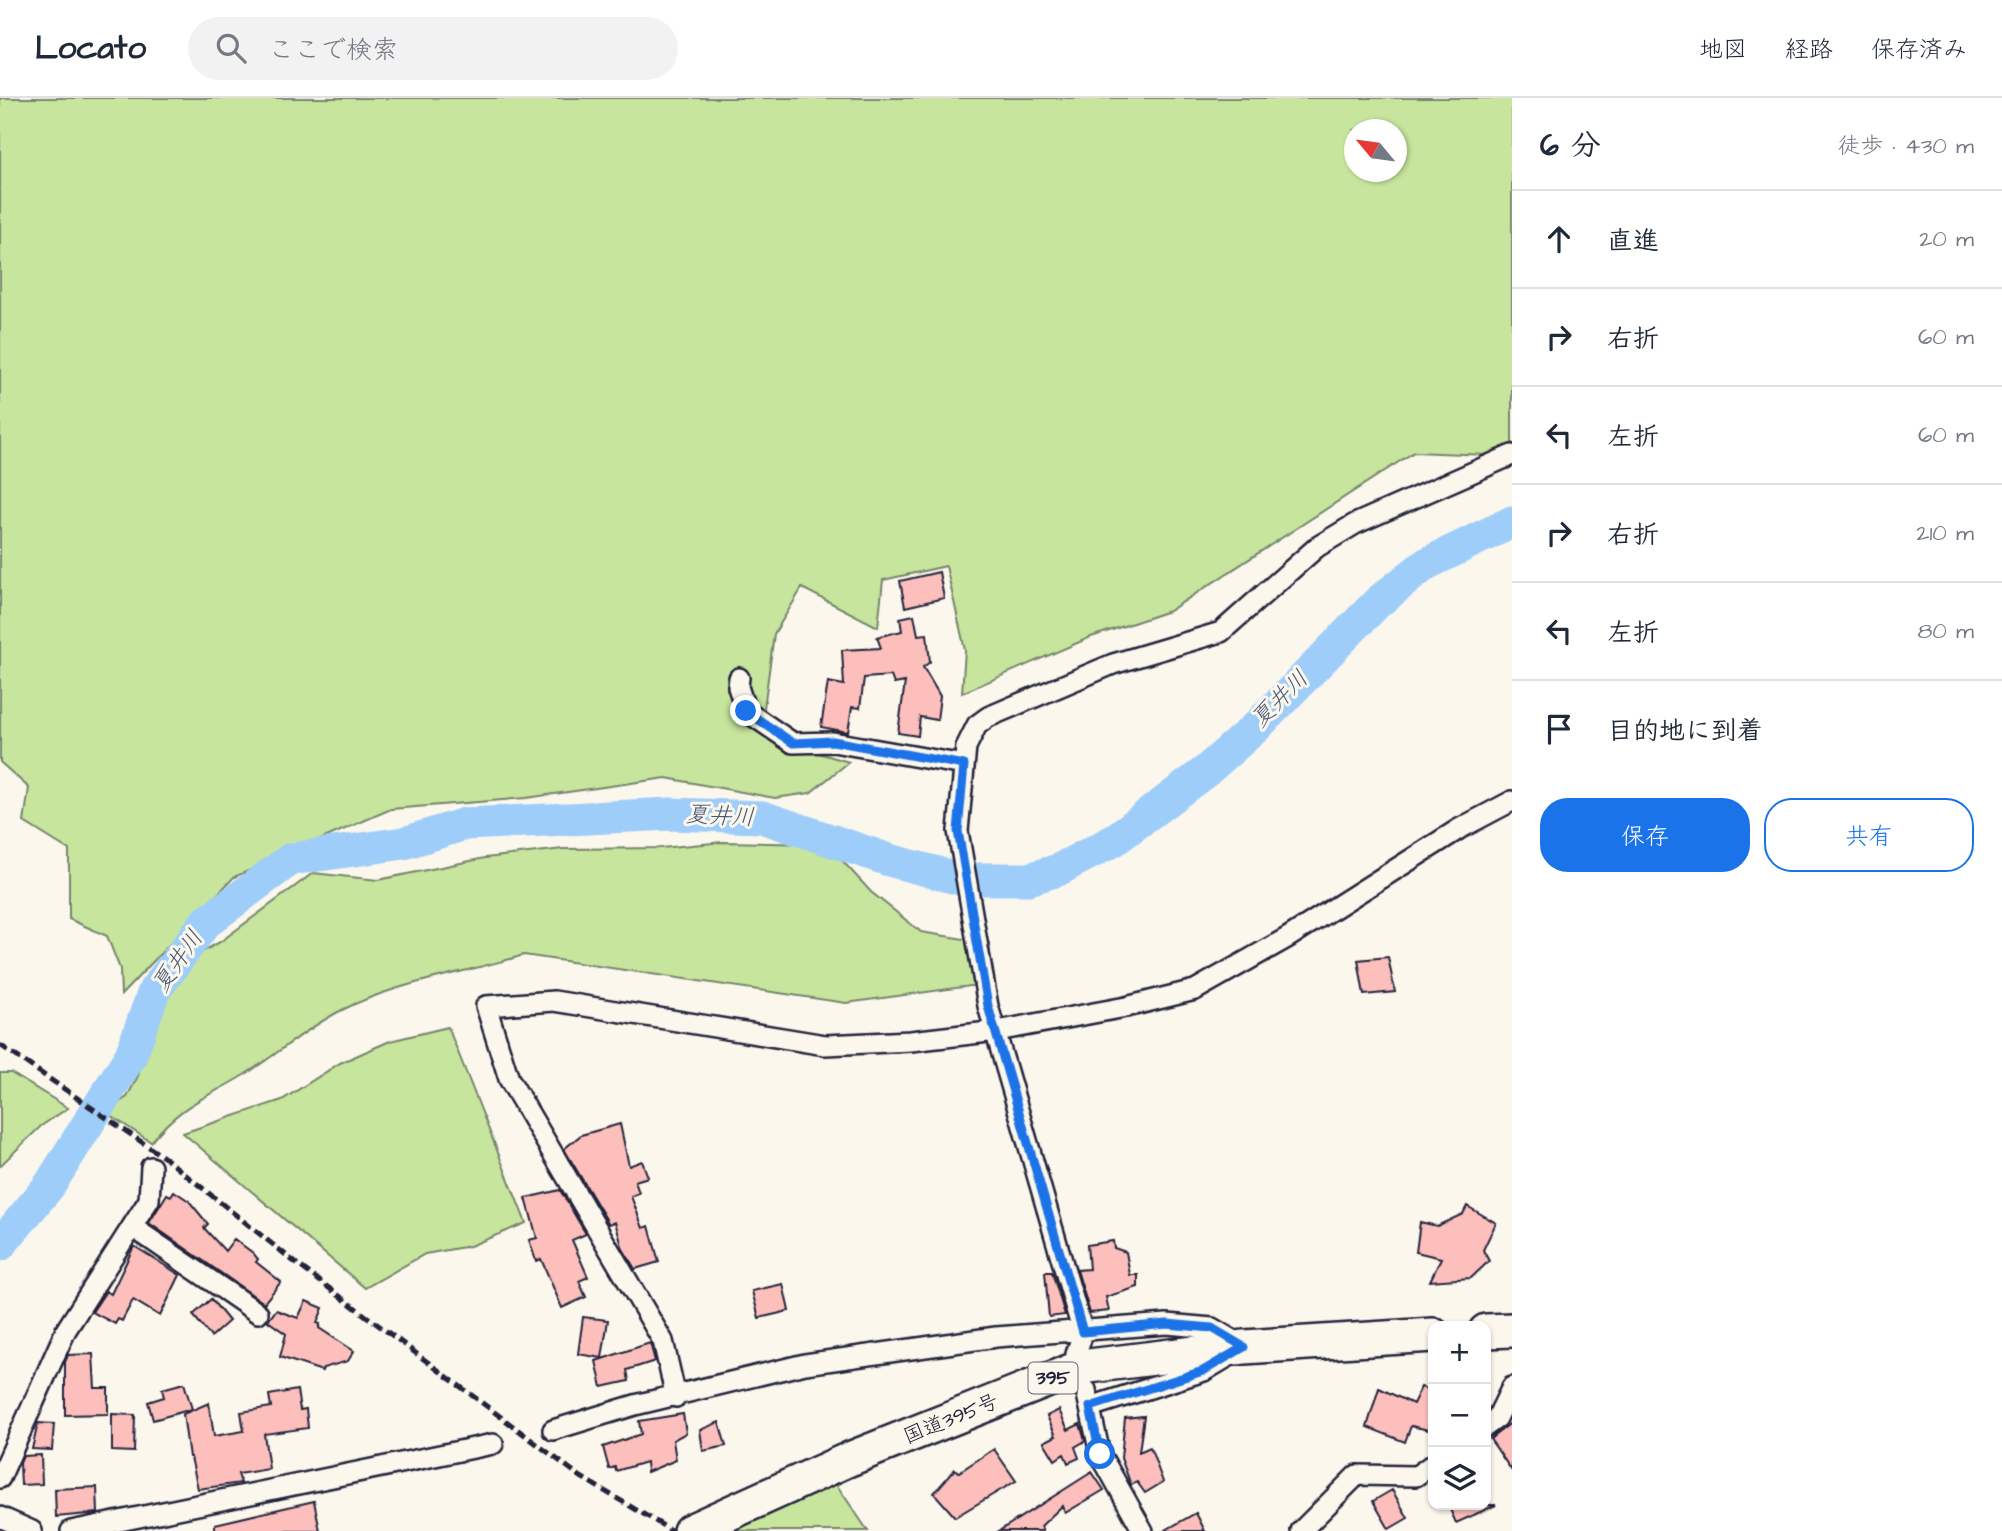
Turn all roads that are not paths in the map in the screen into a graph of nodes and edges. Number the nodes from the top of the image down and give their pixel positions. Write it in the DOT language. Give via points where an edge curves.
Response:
graph roads {
  1 [pos="1512,456"];
  2 [pos="739,678"];
  3 [pos="964,774"];
  4 [pos="1512,801"];
  5 [pos="997,1031"];
  6 [pos="151,1167"];
  7 [pos="134,1228"];
  8 [pos="258,1313"];
  9 [pos="1512,1330"];
  10 [pos="1491,1331"];
  11 [pos="1083,1332"];
  12 [pos="1428,1335"];
  13 [pos="1244,1347"];
  14 [pos="1076,1354"];
  15 [pos="1512,1387"];
  16 [pos="676,1396"];
  17 [pos="1491,1422"];
  18 [pos="553,1430"];
  19 [pos="493,1444"];
  20 [pos="1428,1468"];
  21 [pos="0,1478"];
  22 [pos="0,1517"];
  23 [pos="695,1529"];
  24 [pos="32,1531"];
  25 [pos="71,1531"];
  26 [pos="1143,1531"];
  27 [pos="1301,1531"];
  1 -- 3 [label="street" via="1355,524 1317,547 1221,632 1113,664 988,717 976,725 966,747"];
  2 -- 3 [label="street" via="737,687 746,711 793,743 833,741"];
  3 -- 5 [label="street" via="958,831 988,1006"];
  4 -- 5 [label="street" via="1195,990"];
  5 -- 11 [label="street"];
  5 -- 16 [label="street" via="825,1045 554,1001 486,1006 509,1079 663,1341"];
  6 -- 7 [label="street" via="149,1200"];
  7 -- 8 [label="street"];
  7 -- 21 [label="street" via="66,1330"];
  9 -- 10 [label="highway"];
  11 -- 13 [label="street" via="1167,1324 1212,1328"];
  11 -- 14 [label="street"];
  11 -- 16 [label="street" via="996,1337 805,1364"];
  12 -- 13 [label="highway, 国道395号 / 395"];
  13 -- 23 [label="highway, 国道395号 / 395" via="1081,1367 847,1460"];
  13 -- 26 [label="street" via="1203,1371 1088,1398 1100,1454"];
  15 -- 17 [label="street"];
  16 -- 18 [label="street"];
  19 -- 25 [label="street"];
  20 -- 27 [label="street" via="1416,1476 1357,1475"];
  22 -- 24 [label="street"];
}
